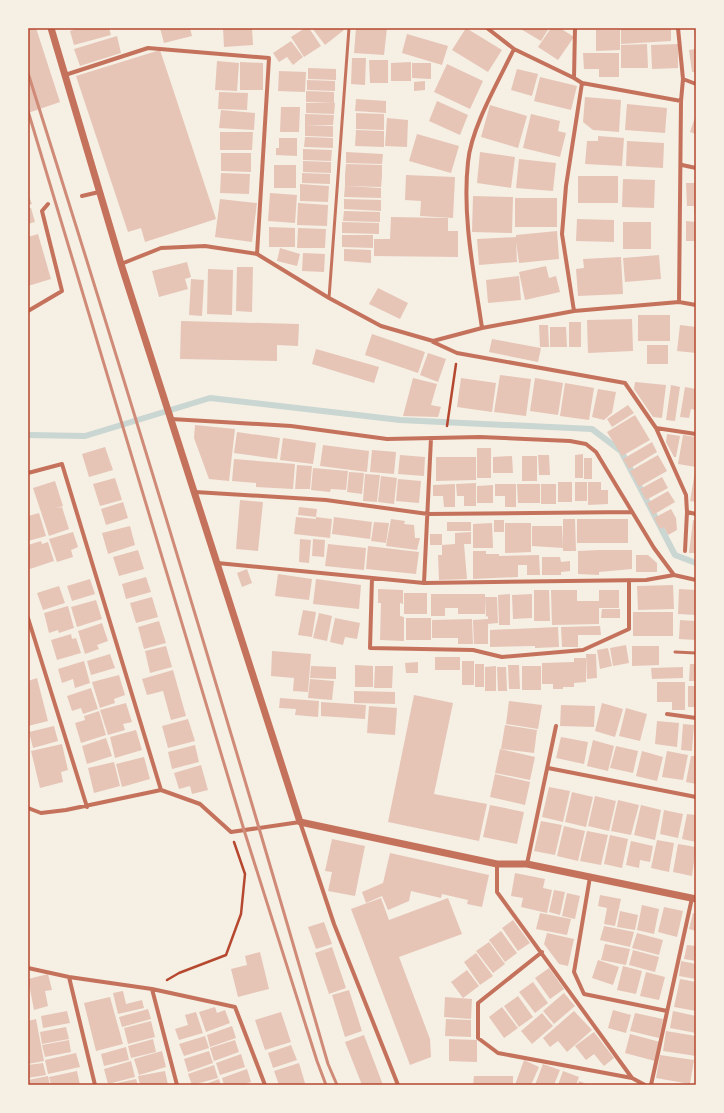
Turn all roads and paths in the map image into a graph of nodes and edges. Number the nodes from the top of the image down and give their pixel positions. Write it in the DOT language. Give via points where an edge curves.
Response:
graph roads {
  1 [pos="50,28"];
  2 [pos="349,28"];
  3 [pos="487,28"];
  4 [pos="575,28"];
  5 [pos="678,28"];
  6 [pos="514,49"];
  7 [pos="64,75"];
  8 [pos="574,78"];
  9 [pos="683,79"];
  10 [pos="582,83"];
  11 [pos="696,84"];
  12 [pos="680,101"];
  13 [pos="682,165"];
  14 [pos="696,168"];
  15 [pos="99,192"];
  16 [pos="82,196"];
  17 [pos="48,204"];
  18 [pos="257,254"];
  19 [pos="121,264"];
  20 [pos="329,298"];
  21 [pos="680,302"];
  22 [pos="696,305"];
  23 [pos="28,311"];
  24 [pos="574,311"];
  25 [pos="482,328"];
  26 [pos="433,342"];
  27 [pos="457,353"];
  28 [pos="447,416"];
  29 [pos="171,418"];
  30 [pos="656,428"];
  31 [pos="696,434"];
  32 [pos="430,438"];
  33 [pos="28,473"];
  34 [pos="195,492"];
  35 [pos="632,512"];
  36 [pos="687,512"];
  37 [pos="428,514"];
  38 [pos="696,514"];
  39 [pos="685,551"];
  40 [pos="217,563"];
  41 [pos="674,575"];
  42 [pos="372,578"];
  43 [pos="629,580"];
  44 [pos="696,580"];
  45 [pos="424,584"];
  46 [pos="28,618"];
  47 [pos="675,652"];
  48 [pos="696,653"];
  49 [pos="667,714"];
  50 [pos="696,718"];
  51 [pos="556,726"];
  52 [pos="548,768"];
  53 [pos="161,790"];
  54 [pos="696,797"];
  55 [pos="87,807"];
  56 [pos="28,808"];
  57 [pos="300,822"];
  58 [pos="231,832"];
  59 [pos="497,864"];
  60 [pos="527,864"];
  61 [pos="590,877"];
  62 [pos="694,899"];
  63 [pos="542,952"];
  64 [pos="28,968"];
  65 [pos="69,977"];
  66 [pos="152,989"];
  67 [pos="667,1011"];
  68 [pos="632,1078"];
  69 [pos="95,1085"];
  70 [pos="177,1085"];
  71 [pos="265,1085"];
  72 [pos="398,1085"];
  73 [pos="645,1085"];
  74 [pos="651,1085"];
  1 -- 7 [label="street"];
  2 -- 20 [label="lane"];
  3 -- 6 [label="street"];
  4 -- 8 [label="street"];
  5 -- 9 [label="street"];
  6 -- 8 [label="street"];
  6 -- 25 [label="street" via="479,123 468,161 467,235"];
  7 -- 15 [label="street"];
  7 -- 18 [label="street" via="148,48 269,58"];
  8 -- 10 [label="street"];
  9 -- 11 [label="street"];
  9 -- 12 [label="street"];
  10 -- 12 [label="street"];
  10 -- 24 [label="street" via="566,186 562,234"];
  12 -- 13 [label="street"];
  13 -- 14 [label="street"];
  13 -- 21 [label="street"];
  15 -- 16 [label="street"];
  15 -- 19 [label="street"];
  17 -- 23 [label="street" via="42,210 62,291"];
  18 -- 19 [label="street" via="205,246 161,248"];
  18 -- 20 [label="street"];
  19 -- 29 [label="street"];
  20 -- 26 [label="street" via="381,326"];
  21 -- 22 [label="street"];
  21 -- 24 [label="street"];
  24 -- 25 [label="street"];
  25 -- 26 [label="street"];
  26 -- 27 [label="street"];
  27 -- 28 [label="path"];
  27 -- 30 [label="street" via="624,383"];
  29 -- 32 [label="street" via="291,426 387,439"];
  29 -- 34 [label="street"];
  30 -- 31 [label="street"];
  30 -- 36 [label="street" via="686,495"];
  32 -- 35 [label="street" via="480,437 586,444 596,452"];
  32 -- 37 [label="street"];
  33 -- 53 [label="street" via="62,464"];
  34 -- 37 [label="street" via="326,500"];
  34 -- 40 [label="street"];
  35 -- 37 [label="street"];
  35 -- 41 [label="street"];
  36 -- 38 [label="street"];
  36 -- 39 [label="street"];
  37 -- 45 [label="street"];
  40 -- 42 [label="street"];
  40 -- 57 [label="street"];
  41 -- 43 [label="street"];
  41 -- 44 [label="street"];
  42 -- 43 [label="street" via="370,648 473,650 502,656 583,650 629,628"];
  42 -- 45 [label="street"];
  43 -- 45 [label="street"];
  46 -- 55 [label="street"];
  47 -- 48 [label="lane"];
  49 -- 50 [label="street"];
  51 -- 52 [label="street"];
  52 -- 54 [label="street"];
  52 -- 60 [label="street"];
  53 -- 55 [label="street"];
  53 -- 58 [label="street" via="200,804"];
  55 -- 56 [label="street" via="41,813"];
  57 -- 58 [label="street"];
  57 -- 59 [label="street"];
  57 -- 72 [label="street" via="334,924"];
  58 -- 66 [label="path" via="245,874 241,914 226,955 179,973"];
  59 -- 60 [label="street"];
  59 -- 63 [label="street" via="497,892"];
  60 -- 61 [label="street"];
  61 -- 62 [label="street"];
  61 -- 67 [label="street" via="574,972 584,994"];
  62 -- 67 [label="street"];
  63 -- 68 [label="street"];
  63 -- 68 [label="street" via="478,1003 478,1038 498,1053"];
  64 -- 65 [label="street"];
  65 -- 66 [label="street"];
  65 -- 69 [label="street"];
  66 -- 70 [label="street"];
  66 -- 71 [label="street" via="235,1007"];
  67 -- 74 [label="street"];
  68 -- 73 [label="street"];
}
